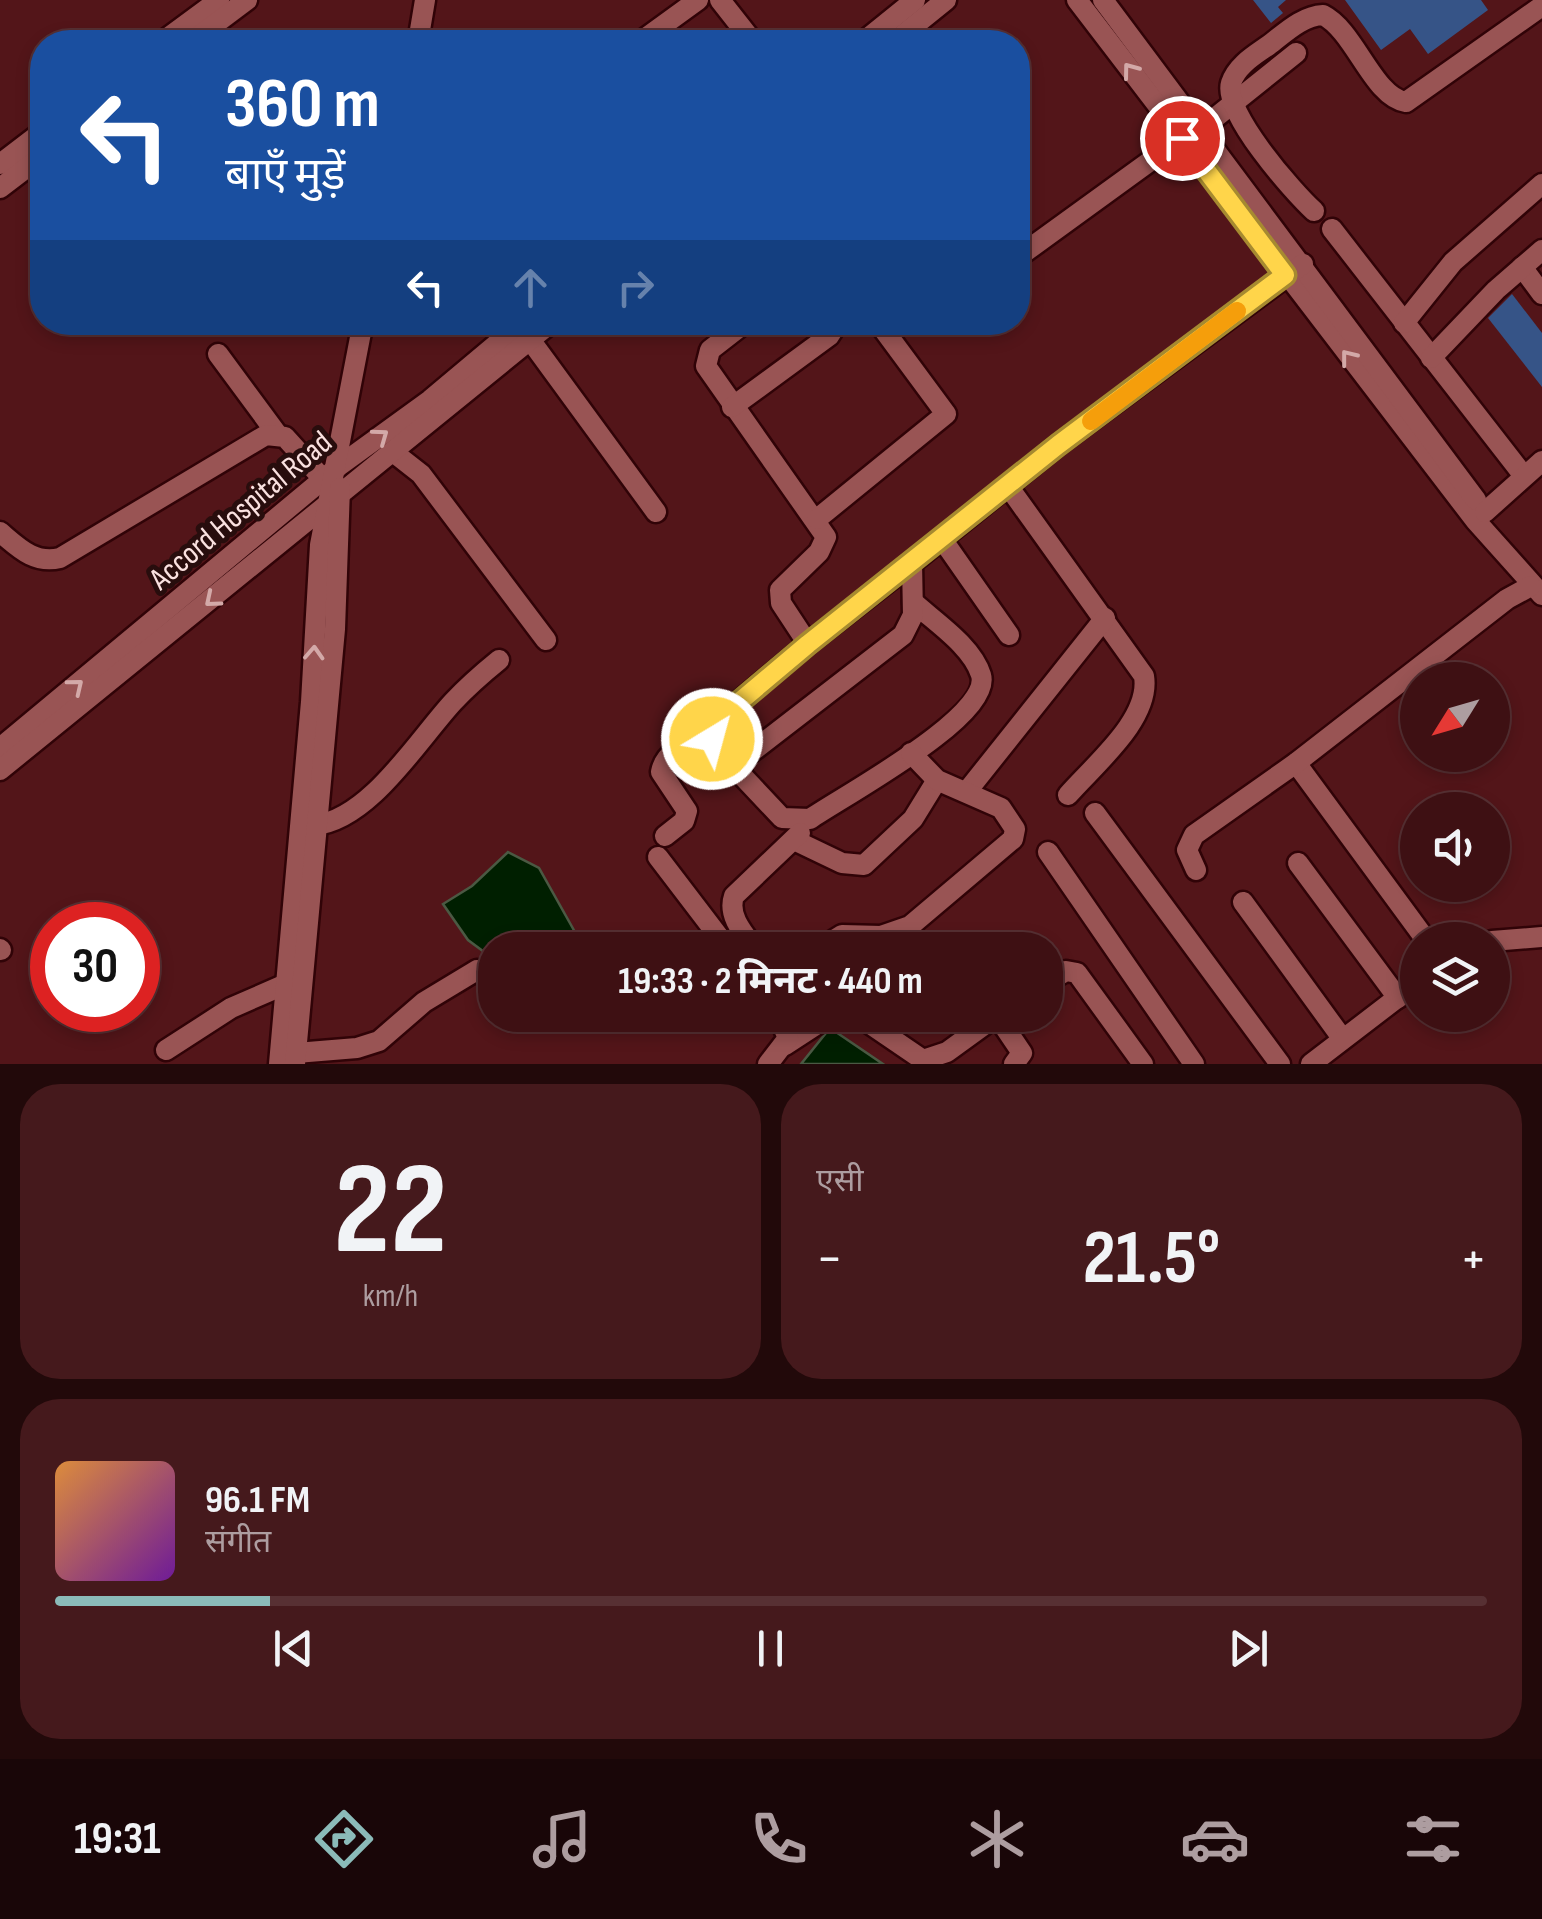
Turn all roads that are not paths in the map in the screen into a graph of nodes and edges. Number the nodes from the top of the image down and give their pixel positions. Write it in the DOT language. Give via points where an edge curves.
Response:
graph roads {
  1 [pos="219,0"];
  2 [pos="246,0"];
  3 [pos="425,0"];
  4 [pos="698,0"];
  5 [pos="720,0"];
  6 [pos="915,0"];
  7 [pos="946,0"];
  8 [pos="1077,0"];
  9 [pos="1103,0"];
  10 [pos="1542,6"];
  11 [pos="178,30"];
  12 [pos="207,30"];
  13 [pos="420,30"];
  14 [pos="657,30"];
  15 [pos="744,30"];
  16 [pos="877,30"];
  17 [pos="909,30"];
  18 [pos="1296,53"];
  19 [pos="1232,102"];
  20 [pos="1191,134"];
  21 [pos="30,141"];
  22 [pos="0,164"];
  23 [pos="30,165"];
  24 [pos="1542,184"];
  25 [pos="0,188"];
  26 [pos="1314,211"];
  27 [pos="1332,229"];
  28 [pos="1030,248"];
  29 [pos="1542,250"];
  30 [pos="1522,267"];
  31 [pos="1294,270"];
  32 [pos="1542,294"];
  33 [pos="1404,323"];
  34 [pos="360,335"];
  35 [pos="523,335"];
  36 [pos="524,335"];
  37 [pos="529,335"];
  38 [pos="732,335"];
  39 [pos="830,335"];
  40 [pos="888,335"];
  41 [pos="218,354"];
  42 [pos="1431,358"];
  43 [pos="732,407"];
  44 [pos="277,434"];
  45 [pos="394,452"];
  46 [pos="1542,460"];
  47 [pos="333,468"];
  48 [pos="1524,476"];
  49 [pos="1008,486"];
  50 [pos="333,498"];
  51 [pos="656,512"];
  52 [pos="1485,512"];
  53 [pos="817,519"];
  54 [pos="0,532"];
  55 [pos="942,539"];
  56 [pos="912,563"];
  57 [pos="1538,586"];
  58 [pos="912,602"];
  59 [pos="1105,618"];
  60 [pos="1009,635"];
  61 [pos="546,640"];
  62 [pos="808,644"];
  63 [pos="499,660"];
  64 [pos="712,731"];
  65 [pos="0,748"];
  66 [pos="911,752"];
  67 [pos="1296,763"];
  68 [pos="732,766"];
  69 [pos="0,770"];
  70 [pos="937,780"];
  71 [pos="968,790"];
  72 [pos="1068,795"];
  73 [pos="1096,812"];
  74 [pos="810,819"];
  75 [pos="315,825"];
  76 [pos="794,840"];
  77 [pos="1048,852"];
  78 [pos="1298,863"];
  79 [pos="1196,870"];
  80 [pos="1243,902"];
  81 [pos="1413,922"];
  82 [pos="717,932"];
  83 [pos="743,932"];
  84 [pos="892,932"];
  85 [pos="1542,937"];
  86 [pos="1510,939"];
  87 [pos="477,970"];
  88 [pos="1063,973"];
  89 [pos="286,984"];
  90 [pos="1398,998"];
  91 [pos="788,1032"];
  92 [pos="805,1032"];
  93 [pos="883,1032"];
  94 [pos="975,1032"];
  95 [pos="1008,1032"];
  96 [pos="1342,1038"];
  97 [pos="784,1046"];
  98 [pos="166,1050"];
  99 [pos="290,1060"];
  100 [pos="768,1064"];
  101 [pos="1014,1064"];
  102 [pos="1143,1064"];
  103 [pos="1194,1064"];
  104 [pos="1280,1064"];
  105 [pos="1310,1064"];
  1 -- 11 [label="street"];
  2 -- 12 [label="street"];
  3 -- 13 [label="street"];
  4 -- 14 [label="street"];
  5 -- 15 [label="street"];
  6 -- 16 [label="street"];
  7 -- 17 [label="street"];
  20 -- 8 [label="street, one-way"];
  9 -- 20 [label="street"];
  10 -- 19 [label="street" via="1406,102 1389,94 1330,19 1314,15 1243,64 1232,80"];
  18 -- 19 [label="street"];
  19 -- 20 [label="street"];
  19 -- 26 [label="street"];
  20 -- 28 [label="street"];
  20 -- 31 [label="street"];
  21 -- 22 [label="street"];
  23 -- 25 [label="street"];
  24 -- 33 [label="street" via="1437,278"];
  27 -- 33 [label="street"];
  29 -- 30 [label="street"];
  30 -- 32 [label="street"];
  30 -- 42 [label="street"];
  31 -- 49 [label="street"];
  31 -- 52 [label="street"];
  57 -- 31 [label="street, one-way"];
  33 -- 42 [label="street"];
  34 -- 47 [label="street"];
  47 -- 35 [label="street, Accord Hospital Road, one-way"];
  36 -- 45 [label="street"];
  37 -- 51 [label="street"];
  38 -- 43 [label="street" via="706,358 708,373"];
  39 -- 43 [label="street"];
  40 -- 53 [label="street" via="946,414"];
  41 -- 44 [label="street"];
  42 -- 48 [label="street"];
  43 -- 53 [label="street"];
  44 -- 47 [label="street"];
  44 -- 54 [label="street" via="250,442 60,558 32,557"];
  45 -- 50 [label="street"];
  45 -- 61 [label="street" via="421,474"];
  46 -- 48 [label="street"];
  47 -- 50 [label="street"];
  65 -- 47 [label="street, Accord Hospital Road, one-way"];
  48 -- 52 [label="street"];
  49 -- 55 [label="street"];
  49 -- 59 [label="street"];
  50 -- 69 [label="street, one-way"];
  50 -- 75 [label="street" via="335,629"];
  89 -- 50 [label="street, one-way"];
  52 -- 57 [label="street"];
  53 -- 62 [label="street" via="826,537 819,552 780,590"];
  55 -- 56 [label="street"];
  55 -- 60 [label="street"];
  56 -- 58 [label="street"];
  56 -- 62 [label="street"];
  57 -- 67 [label="street" via="1449,642"];
  58 -- 66 [label="street" via="968,654 982,688 956,723"];
  58 -- 68 [label="street" via="911,626 903,636"];
  59 -- 71 [label="street"];
  59 -- 72 [label="street" via="1136,661 1146,690 1140,710"];
  62 -- 64 [label="street"];
  63 -- 75 [label="street" via="360,805"];
  64 -- 68 [label="street"];
  64 -- 82 [label="street" via="662,765 660,772 687,811 661,846"];
  66 -- 70 [label="street"];
  66 -- 74 [label="street"];
  67 -- 79 [label="street" via="1194,835 1187,850"];
  67 -- 81 [label="street"];
  68 -- 74 [label="street" via="782,818"];
  70 -- 71 [label="street"];
  70 -- 76 [label="street" via="913,819 864,864 842,864"];
  71 -- 84 [label="street" via="1000,808 1013,839 910,926"];
  73 -- 104 [label="street"];
  74 -- 76 [label="street"];
  75 -- 99 [label="street"];
  76 -- 83 [label="street" via="734,896 730,907"];
  77 -- 103 [label="street"];
  78 -- 90 [label="street"];
  80 -- 96 [label="street"];
  85 -- 86 [label="street"];
  87 -- 99 [label="street" via="379,1040"];
  88 -- 102 [label="street" via="1077,973"];
  89 -- 98 [label="street" via="231,1008"];
  89 -- 99 [label="street"];
  90 -- 96 [label="street"];
  91 -- 97 [label="street"];
  92 -- 97 [label="street"];
  93 -- 94 [label="street" via="924,1060"];
  95 -- 101 [label="street" via="1022,1053"];
  96 -- 105 [label="street"];
  97 -- 100 [label="street"];
}
